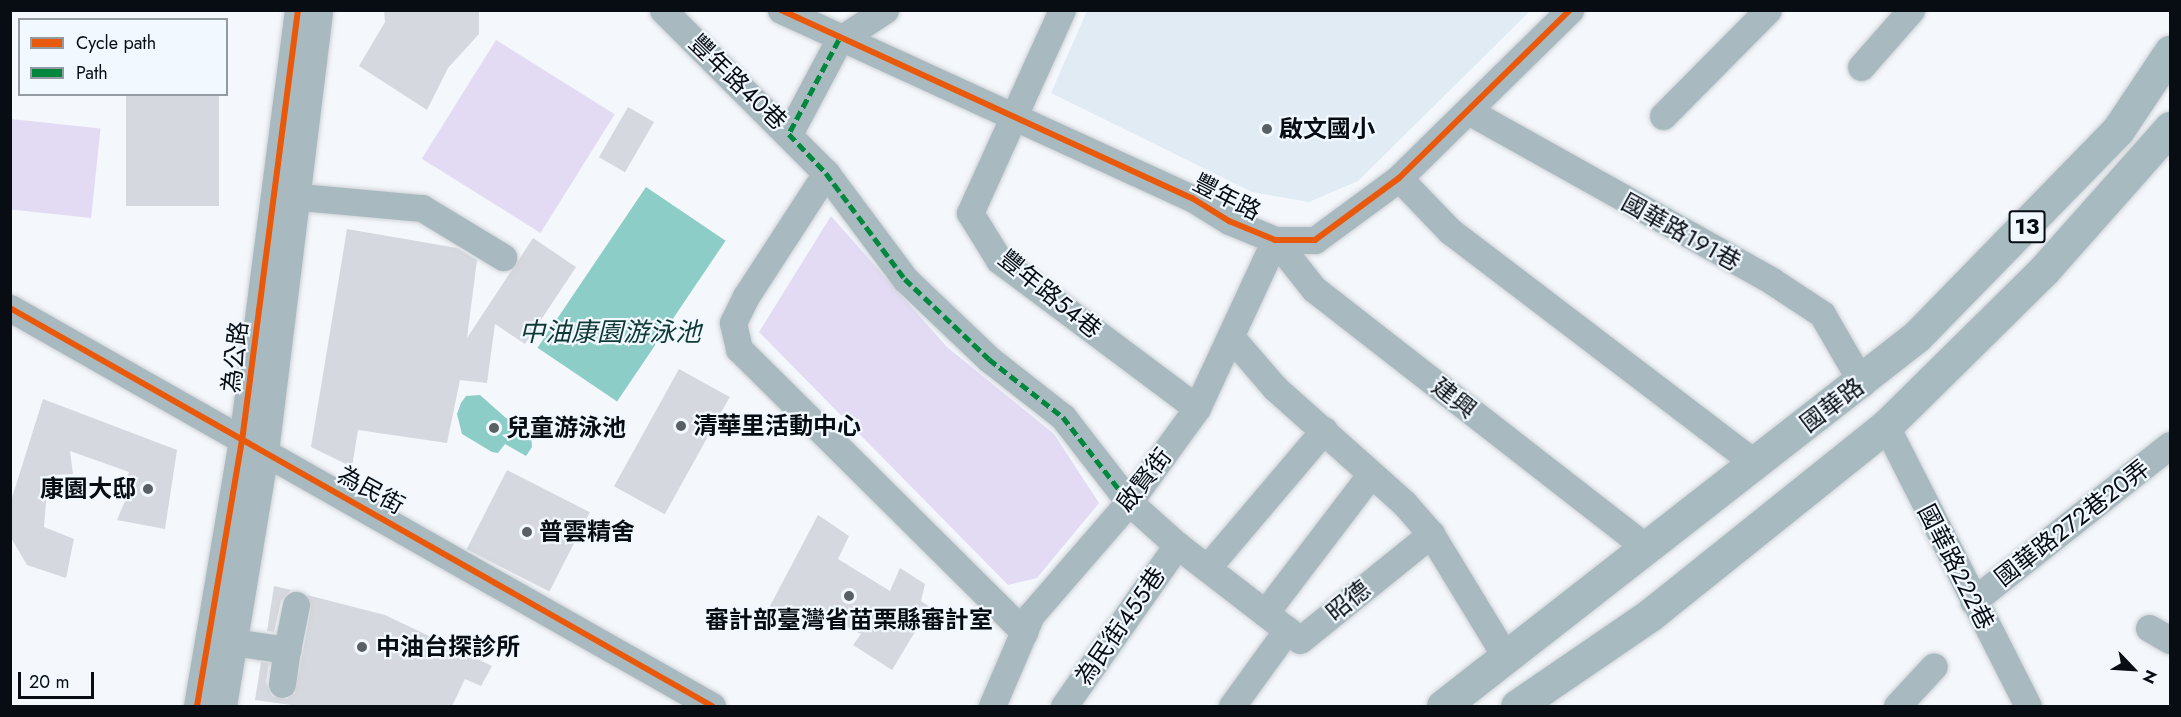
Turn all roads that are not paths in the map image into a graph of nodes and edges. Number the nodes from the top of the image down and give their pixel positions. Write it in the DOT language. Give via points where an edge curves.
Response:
graph roads {
  1 [pos="298,10"];
  2 [pos="319,10"];
  3 [pos="663,10"];
  4 [pos="781,10"];
  5 [pos="1062,10"];
  6 [pos="1570,10"];
  7 [pos="1768,10"];
  8 [pos="1911,10"];
  9 [pos="878,12"];
  10 [pos="839,40"];
  11 [pos="2170,52"];
  12 [pos="1861,67"];
  13 [pos="1470,112"];
  14 [pos="1017,116"];
  15 [pos="1663,116"];
  16 [pos="2170,128"];
  17 [pos="789,134"];
  18 [pos="826,173"];
  19 [pos="1399,178"];
  20 [pos="285,196"];
  21 [pos="1275,240"];
  22 [pos="503,257"];
  23 [pos="10,308"];
  24 [pos="1231,337"];
  25 [pos="1862,383"];
  26 [pos="1197,408"];
  27 [pos="1886,426"];
  28 [pos="1324,430"];
  29 [pos="2170,445"];
  30 [pos="254,446"];
  31 [pos="1755,463"];
  32 [pos="1371,474"];
  33 [pos="1129,502"];
  34 [pos="1431,534"];
  35 [pos="1177,545"];
  36 [pos="1644,546"];
  37 [pos="1207,568"];
  38 [pos="1973,602"];
  39 [pos="296,604"];
  40 [pos="1264,613"];
  41 [pos="1287,630"];
  42 [pos="1024,632"];
  43 [pos="233,642"];
  44 [pos="287,650"];
  45 [pos="1508,658"];
  46 [pos="1934,666"];
  47 [pos="282,684"];
  48 [pos="1527,703"];
  49 [pos="213,706"];
  50 [pos="712,706"];
  51 [pos="992,706"];
  52 [pos="1064,706"];
  53 [pos="1232,706"];
  54 [pos="1443,706"];
  55 [pos="1898,706"];
  56 [pos="2028,706"];
  1 -- 20 [label="street, 為公路"];
  2 -- 20 [label="street, 為公路"];
  3 -- 17 [label="street, 豐年路40巷"];
  4 -- 10 [label="street, 豐年路"];
  5 -- 14 [label="street"];
  6 -- 13 [label="street, 豐年路"];
  7 -- 15 [label="street"];
  8 -- 12 [label="street"];
  9 -- 10 [label="street"];
  10 -- 14 [label="street, 豐年路"];
  10 -- 17 [label="street, 豐年路40巷"];
  11 -- 25 [label="main road, 國華路 / 13" via="2118,130 2010,246"];
  13 -- 19 [label="street, 豐年路"];
  13 -- 25 [label="street, 國華路191巷" via="1772,281 1822,315"];
  14 -- 21 [label="street, 豐年路"];
  14 -- 26 [label="street, 豐年路54巷" via="970,213 999,260"];
  16 -- 27 [label="main road, 國華路 / 13" via="2044,270"];
  17 -- 18 [label="street"];
  18 -- 33 [label="street" via="905,279 989,359 1063,417"];
  18 -- 42 [label="street" via="746,296 733,323 739,349"];
  19 -- 21 [label="street, 豐年路" via="1315,240"];
  19 -- 31 [label="street" via="1450,231"];
  20 -- 22 [label="street" via="422,208"];
  20 -- 30 [label="street, 為公路"];
  21 -- 24 [label="street, 啟賢街"];
  21 -- 36 [label="street, 建興" via="1314,289"];
  23 -- 30 [label="street, 為民街"];
  24 -- 26 [label="street, 啟賢街"];
  24 -- 28 [label="street" via="1275,388"];
  25 -- 27 [label="main road"];
  25 -- 31 [label="main road, 國華路 / 13"];
  26 -- 33 [label="street, 啟賢街"];
  27 -- 38 [label="street, 國華路222巷"];
  27 -- 48 [label="main road, 國華路 / 13" via="1650,615"];
  28 -- 32 [label="street"];
  28 -- 37 [label="street"];
  29 -- 38 [label="street, 國華路272巷20弄"];
  30 -- 43 [label="street, 為公路"];
  30 -- 49 [label="street, 為公路"];
  30 -- 50 [label="street, 為民街"];
  31 -- 36 [label="main road, 國華路 / 13"];
  32 -- 34 [label="street"];
  32 -- 40 [label="street"];
  33 -- 35 [label="street"];
  33 -- 42 [label="street, 啟賢街" via="1031,615"];
  34 -- 41 [label="street, 昭德" via="1300,640"];
  34 -- 45 [label="street"];
  35 -- 37 [label="street"];
  35 -- 52 [label="street, 為民街455巷"];
  36 -- 45 [label="main road, 國華路 / 13"];
  37 -- 40 [label="street"];
  38 -- 56 [label="street, 國華路222巷"];
  39 -- 44 [label="street"];
  40 -- 41 [label="street"];
  41 -- 53 [label="street"];
  42 -- 51 [label="street, 啟賢街"];
  43 -- 44 [label="street"];
  43 -- 49 [label="street, 為公路"];
  44 -- 47 [label="street"];
  45 -- 48 [label="main road"];
  45 -- 54 [label="main road, 國華路 / 13"];
  46 -- 55 [label="street"];
}
